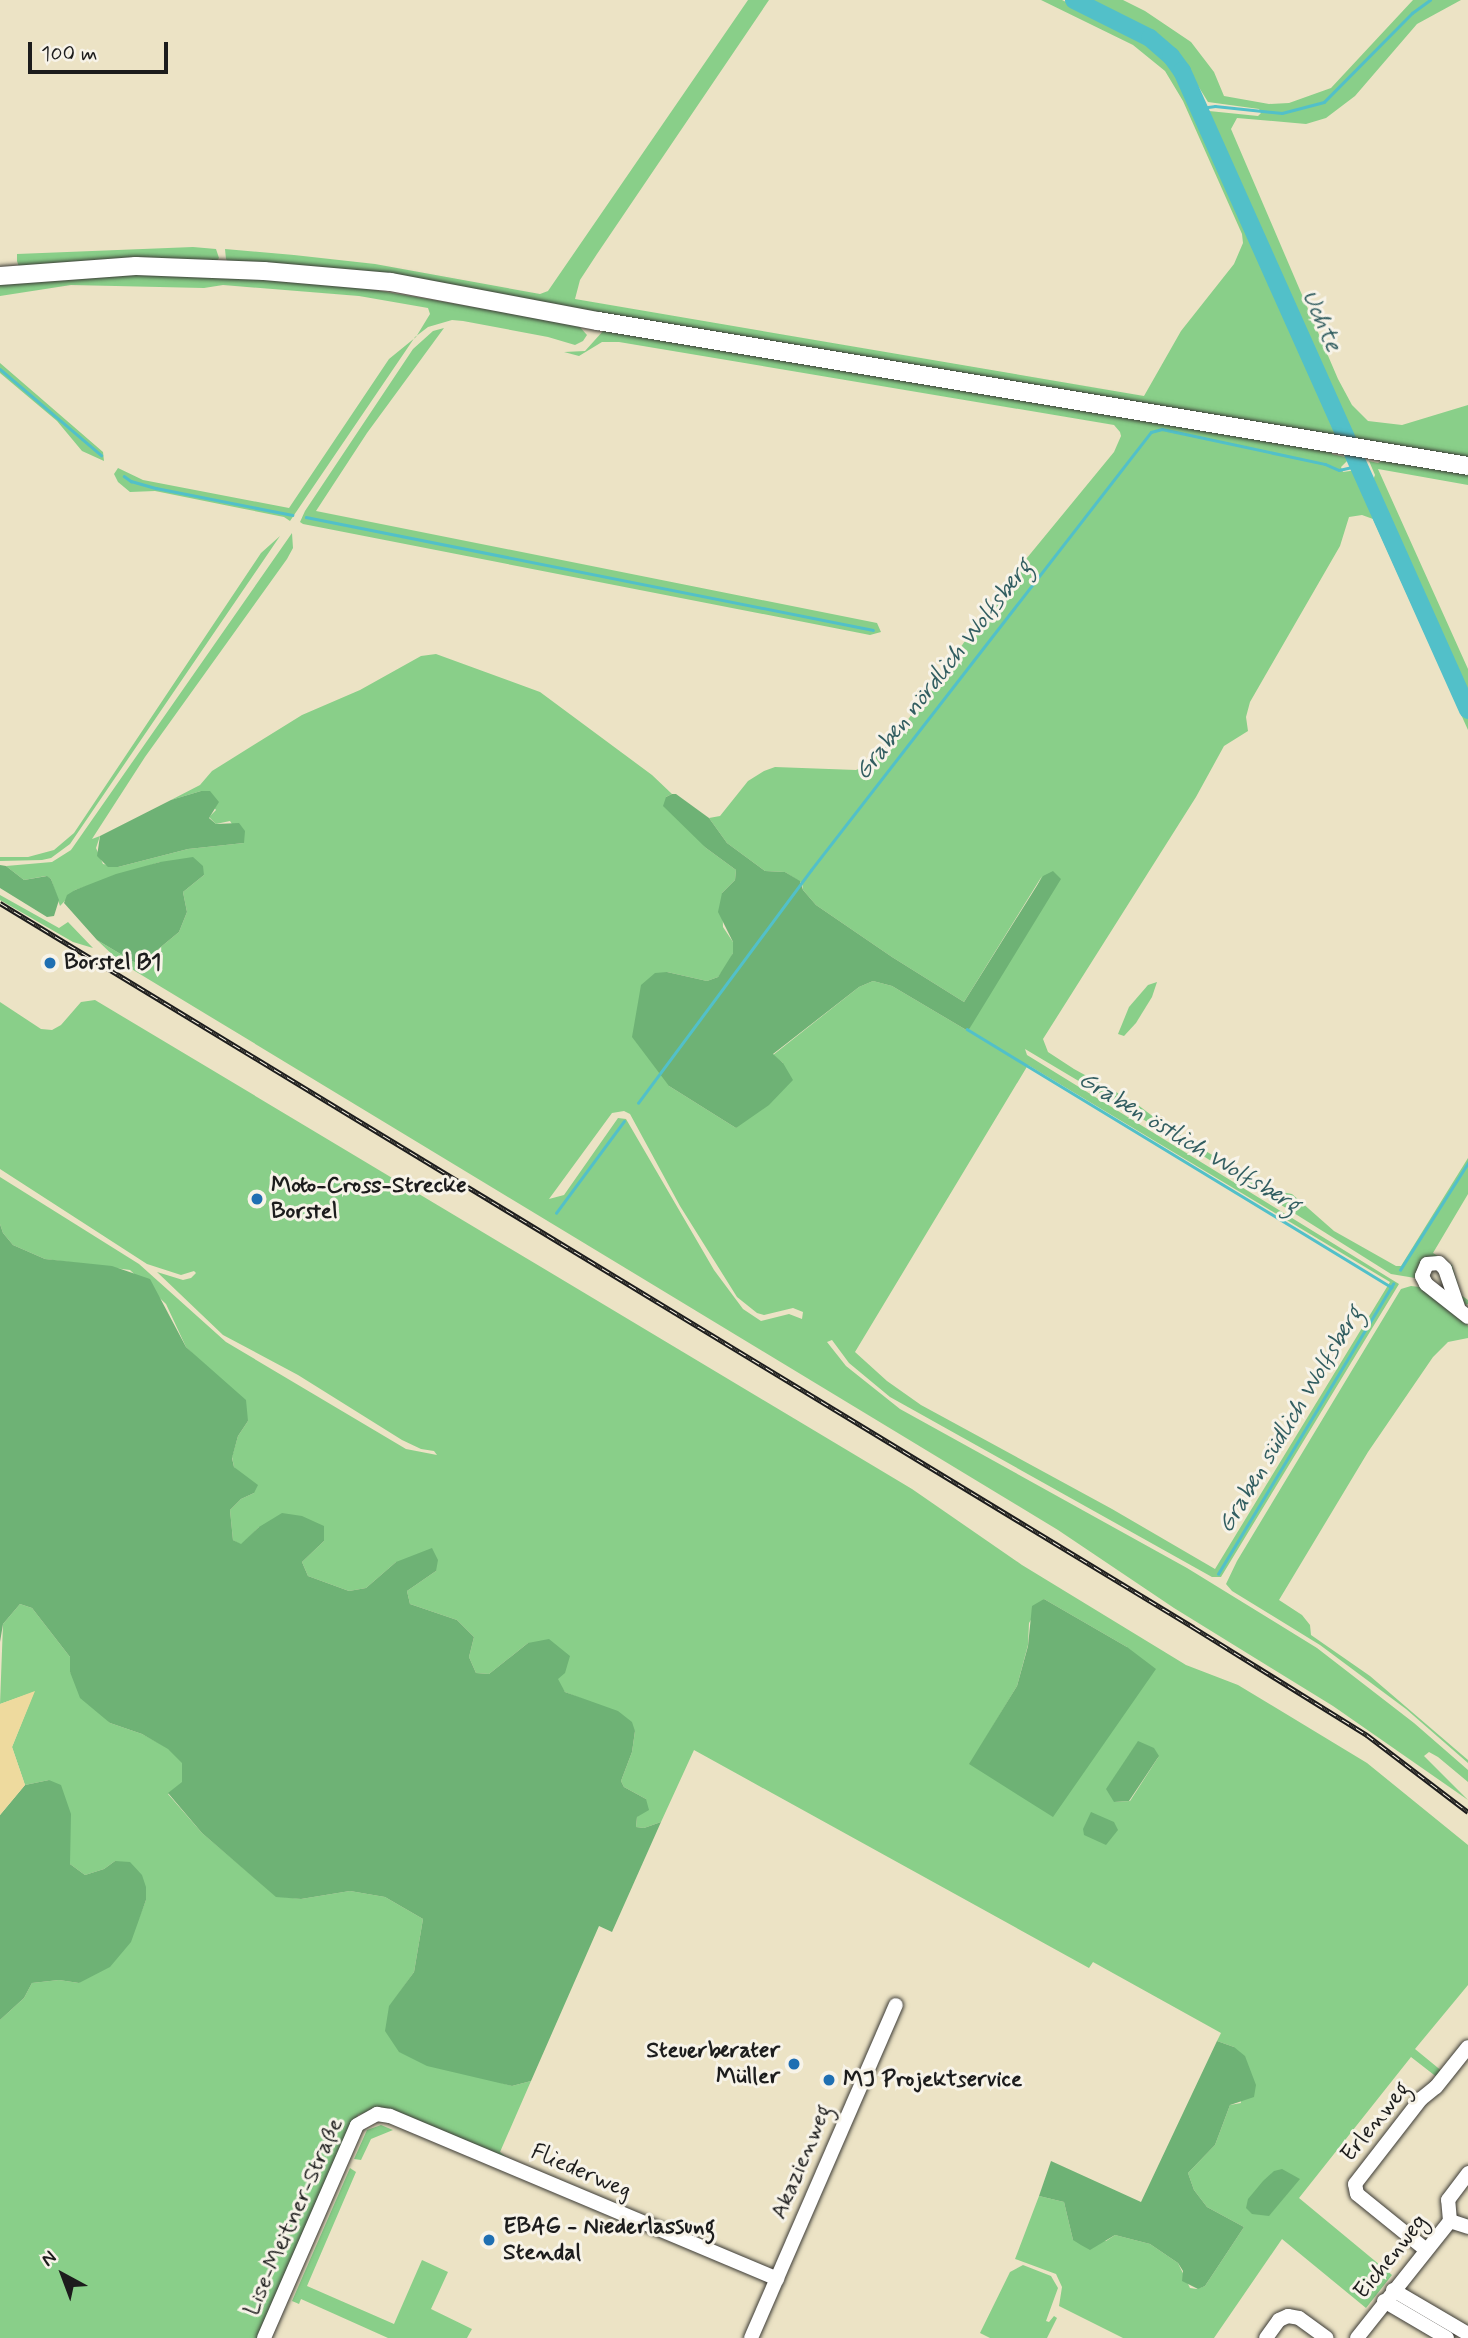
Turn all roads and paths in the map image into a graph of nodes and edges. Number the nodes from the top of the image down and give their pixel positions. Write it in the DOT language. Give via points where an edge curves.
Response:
graph roads {
  1 [pos="0,276"];
  2 [pos="1468,466"];
  3 [pos="896,2005"];
  4 [pos="1468,2047"];
  5 [pos="367,2118"];
  6 [pos="1468,2172"];
  7 [pos="1450,2221"];
  8 [pos="1468,2227"];
  9 [pos="1425,2249"];
  10 [pos="777,2279"];
  11 [pos="1388,2296"];
  12 [pos="1468,2334"];
  13 [pos="264,2338"];
  14 [pos="751,2338"];
  15 [pos="1266,2338"];
  16 [pos="1326,2338"];
  17 [pos="1357,2338"];
  18 [pos="1447,2338"];
  1 -- 2 [label="main road" via="136,265 391,282 598,321"];
  3 -- 10 [label="street, Akazienweg"];
  4 -- 9 [label="street, Erlenweg" via="1356,2184 1357,2194"];
  5 -- 10 [label="street, Fliederweg" via="390,2116"];
  5 -- 13 [label="street, Lise-Meitner-Straße" via="357,2125"];
  6 -- 7 [label="street" via="1448,2200"];
  7 -- 8 [label="street, Eichenweg"];
  7 -- 9 [label="street, Eichenweg"];
  9 -- 11 [label="street, Eichenweg"];
  10 -- 14 [label="street, Akazienweg"];
  11 -- 12 [label="street"];
  11 -- 17 [label="street, Eichenweg"];
  11 -- 18 [label="street"];
  15 -- 16 [label="street" via="1279,2320 1288,2316 1299,2318"];
}
